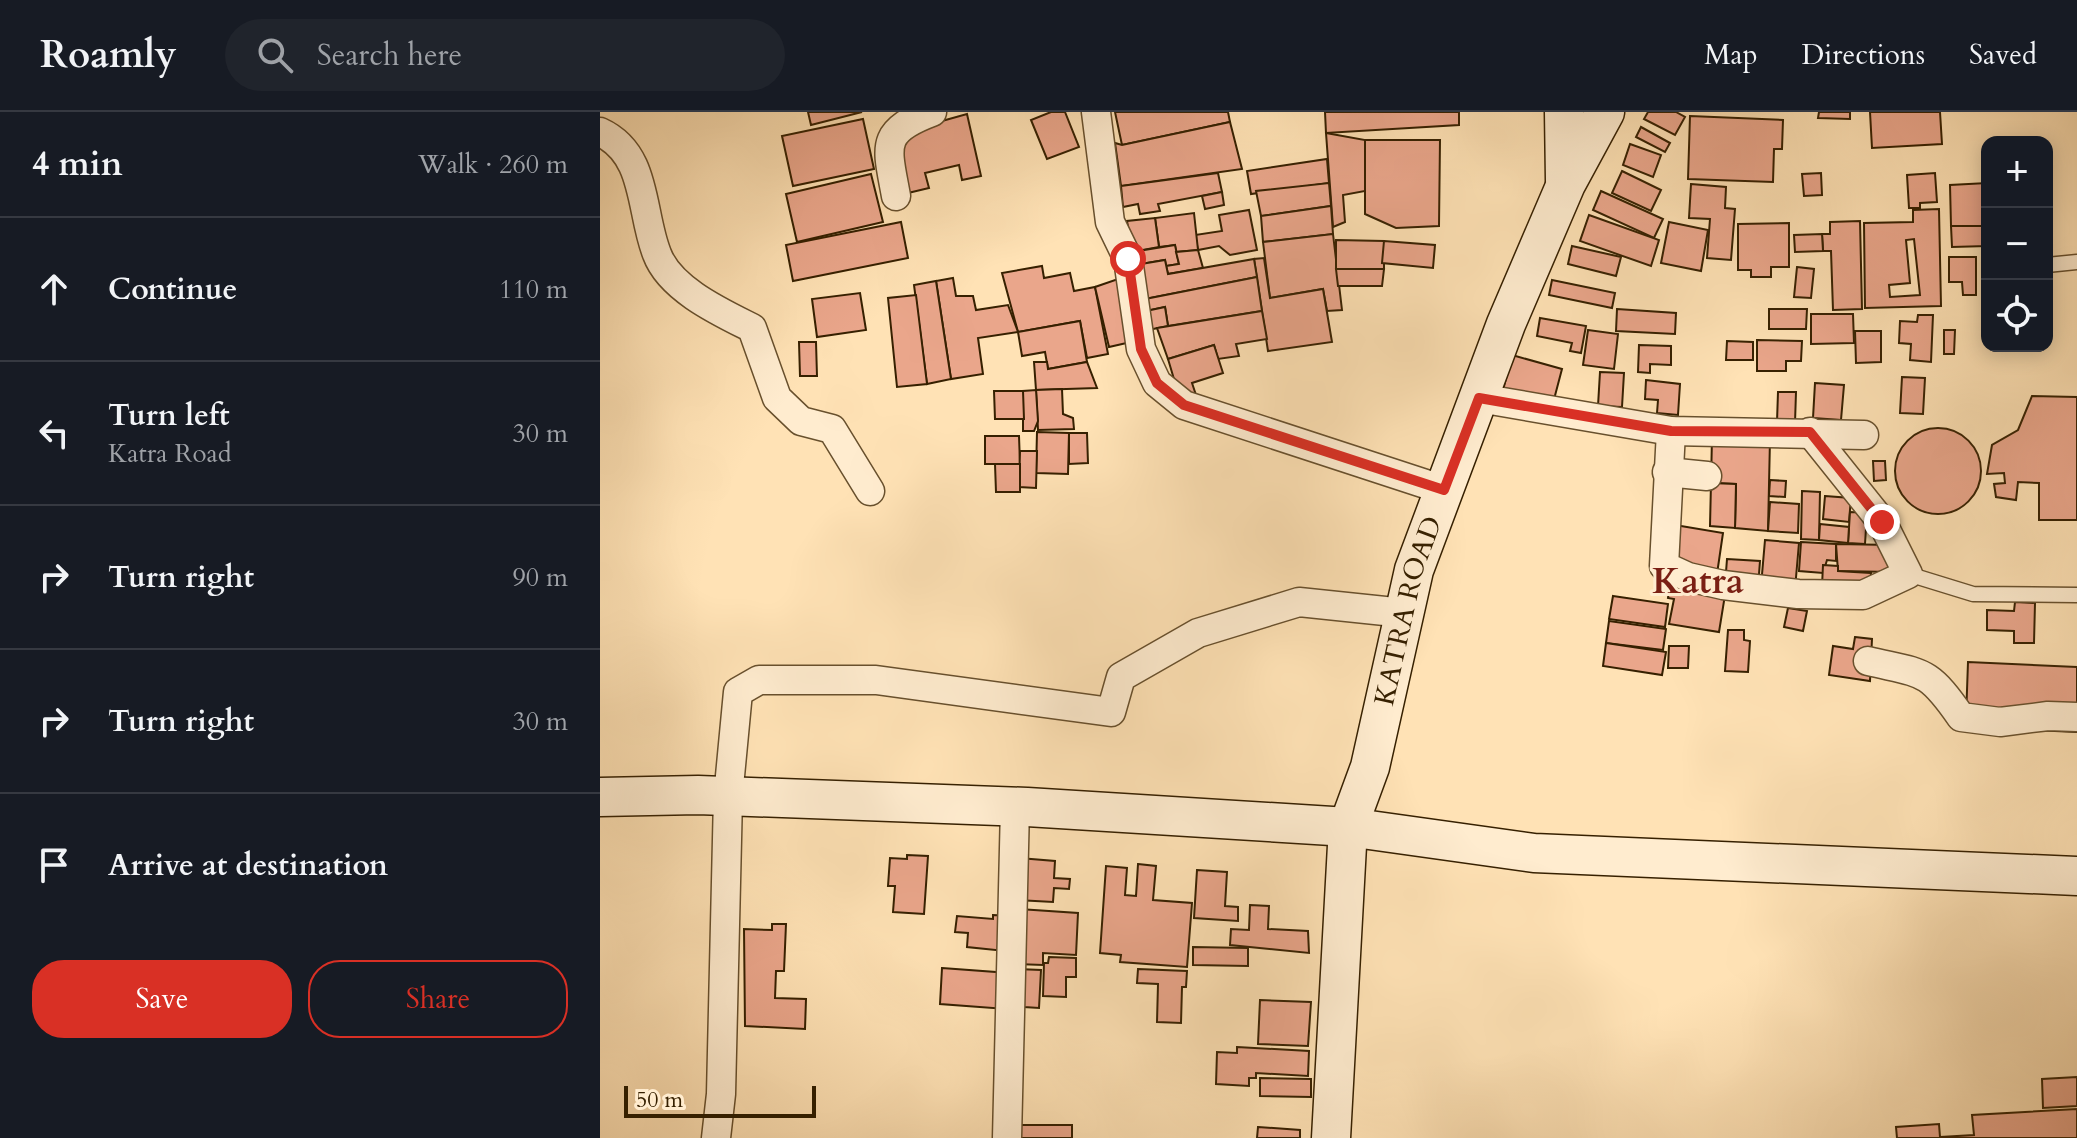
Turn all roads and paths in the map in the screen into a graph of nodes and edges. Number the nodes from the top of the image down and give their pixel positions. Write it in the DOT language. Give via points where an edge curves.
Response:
graph roads {
  1 [pos="932,112"];
  2 [pos="1096,112"];
  3 [pos="1564,112"];
  4 [pos="1605,112"];
  5 [pos="600,132"];
  6 [pos="1566,184"];
  7 [pos="896,196"];
  8 [pos="2077,262"];
  9 [pos="2053,264"];
  10 [pos="1479,398"];
  11 [pos="1671,431"];
  12 [pos="1810,432"];
  13 [pos="1864,435"];
  14 [pos="1667,472"];
  15 [pos="1707,476"];
  16 [pos="1444,490"];
  17 [pos="870,491"];
  18 [pos="1908,574"];
  19 [pos="2077,595"];
  20 [pos="1404,613"];
  21 [pos="1868,661"];
  22 [pos="2077,717"];
  23 [pos="600,797"];
  24 [pos="728,797"];
  25 [pos="1015,807"];
  26 [pos="1348,827"];
  27 [pos="2077,876"];
  28 [pos="716,1138"];
  29 [pos="1007,1138"];
  30 [pos="1331,1138"];
  1 -- 7 [label="street" via="907,122 890,140"];
  2 -- 16 [label="street" via="1110,222 1128,259 1141,349 1157,383 1184,405"];
  3 -- 6 [label="main road"];
  4 -- 6 [label="main road, KATRA ROAD"];
  5 -- 17 [label="street" via="617,140 643,186 657,256 693,298 752,328 777,398 801,421 832,429"];
  6 -- 10 [label="main road, KATRA ROAD"];
  8 -- 9 [label="lane"];
  10 -- 11 [label="street"];
  10 -- 16 [label="main road, KATRA ROAD"];
  11 -- 12 [label="street"];
  11 -- 14 [label="street"];
  12 -- 13 [label="street"];
  12 -- 18 [label="street" via="1882,522"];
  14 -- 15 [label="street"];
  14 -- 18 [label="street" via="1664,566 1688,577 1798,594 1863,595"];
  16 -- 20 [label="main road, KATRA ROAD"];
  18 -- 19 [label="lane" via="1973,594"];
  20 -- 24 [label="street" via="1299,602 1198,633 1121,677 1111,712 876,680 759,680 738,692"];
  20 -- 26 [label="main road, KATRA ROAD" via="1370,767"];
  21 -- 22 [label="street" via="1925,674 1961,717 2000,722"];
  23 -- 24 [label="main road"];
  24 -- 25 [label="main road"];
  24 -- 28 [label="street"];
  25 -- 26 [label="main road"];
  25 -- 29 [label="street"];
  26 -- 27 [label="main road" via="1534,853"];
  26 -- 30 [label="main road, KATRA ROAD"];
}
